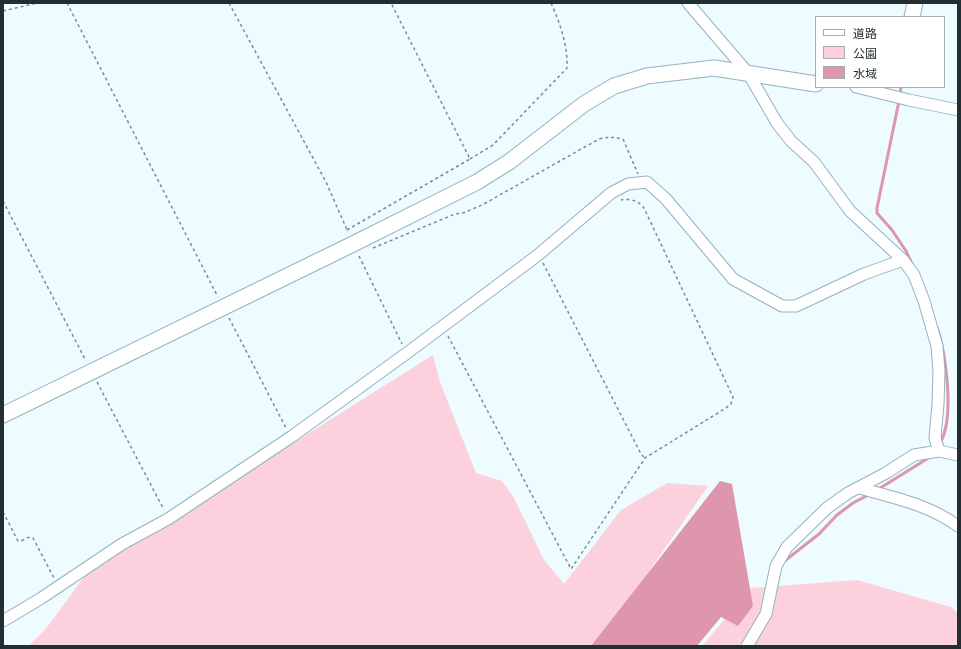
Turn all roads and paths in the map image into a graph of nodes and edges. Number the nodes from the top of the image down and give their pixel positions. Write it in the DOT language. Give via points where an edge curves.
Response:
graph roads {
  1 [pos="38,3"];
  2 [pos="67,3"];
  3 [pos="229,3"];
  4 [pos="391,3"];
  5 [pos="551,3"];
  6 [pos="688,3"];
  7 [pos="915,3"];
  8 [pos="3,11"];
  9 [pos="912,16"];
  10 [pos="748,73"];
  11 [pos="815,84"];
  12 [pos="860,88"];
  13 [pos="958,110"];
  14 [pos="470,159"];
  15 [pos="642,183"];
  16 [pos="621,200"];
  17 [pos="3,201"];
  18 [pos="347,230"];
  19 [pos="353,244"];
  20 [pos="372,249"];
  21 [pos="538,255"];
  22 [pos="903,260"];
  23 [pos="224,307"];
  24 [pos="443,326"];
  25 [pos="407,353"];
  26 [pos="92,371"];
  27 [pos="3,415"];
  28 [pos="291,437"];
  29 [pos="939,451"];
  30 [pos="958,455"];
  31 [pos="645,458"];
  32 [pos="859,488"];
  33 [pos="3,512"];
  34 [pos="168,519"];
  35 [pos="958,526"];
  36 [pos="58,587"];
  37 [pos="3,621"];
  38 [pos="747,646"];
  1 -- 8 [label="path"];
  2 -- 23 [label="path"];
  3 -- 18 [label="path" via="326,182"];
  4 -- 14 [label="path"];
  5 -- 14 [label="path" via="564,40 566,68 493,145"];
  6 -- 10 [label="street"];
  7 -- 9 [label="street"];
  10 -- 11 [label="street"];
  10 -- 19 [label="street" via="714,68 689,70 647,76 614,86 584,104 509,162 477,182"];
  10 -- 22 [label="street" via="777,123 791,141 814,162 850,211"];
  12 -- 13 [label="street"];
  14 -- 18 [label="path"];
  15 -- 20 [label="path" via="623,139 608,137 482,205"];
  15 -- 21 [label="street" via="628,184 611,193"];
  15 -- 22 [label="street" via="647,182 666,199 733,279 782,306 796,306 864,274"];
  16 -- 31 [label="path" via="628,199 641,204 644,208 733,397 731,404 726,408"];
  17 -- 26 [label="path"];
  18 -- 19 [label="path"];
  19 -- 23 [label="street"];
  19 -- 25 [label="path"];
  21 -- 24 [label="street"];
  21 -- 31 [label="path"];
  22 -- 29 [label="street" via="914,275 937,346 939,371 935,438"];
  23 -- 26 [label="street"];
  23 -- 28 [label="path"];
  24 -- 25 [label="street"];
  24 -- 31 [label="path" via="571,569"];
  25 -- 28 [label="street"];
  26 -- 27 [label="street"];
  26 -- 34 [label="path"];
  28 -- 34 [label="street"];
  29 -- 30 [label="street"];
  29 -- 32 [label="street" via="914,455"];
  32 -- 35 [label="street" via="915,503 944,516"];
  32 -- 38 [label="street" via="827,508 787,546 776,566 766,614"];
  33 -- 36 [label="path" via="18,541 33,538"];
  34 -- 36 [label="street" via="122,544"];
  36 -- 37 [label="street"];
}
